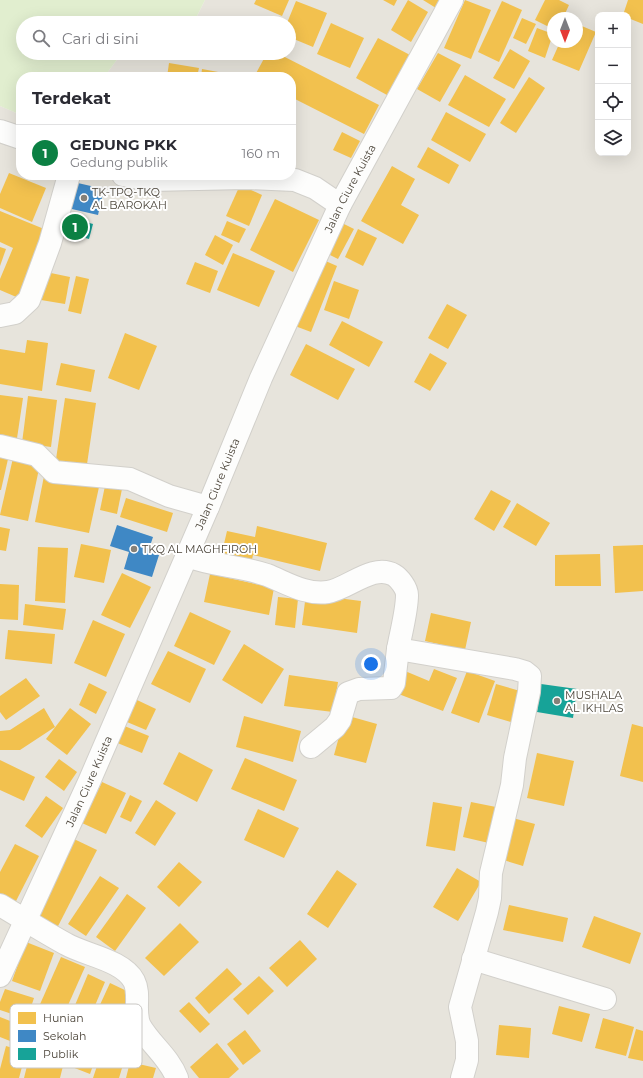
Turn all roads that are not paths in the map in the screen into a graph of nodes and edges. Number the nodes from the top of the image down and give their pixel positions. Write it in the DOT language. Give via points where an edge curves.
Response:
graph roads {
  1 [pos="452,0"];
  2 [pos="0,131"];
  3 [pos="16,136"];
  4 [pos="68,180"];
  5 [pos="295,180"];
  6 [pos="340,205"];
  7 [pos="0,316"];
  8 [pos="0,446"];
  9 [pos="208,507"];
  10 [pos="187,556"];
  11 [pos="398,649"];
  12 [pos="311,748"];
  13 [pos="0,905"];
  14 [pos="25,920"];
  15 [pos="473,959"];
  16 [pos="0,976"];
  17 [pos="605,999"];
  18 [pos="138,1004"];
  19 [pos="142,1028"];
  20 [pos="177,1078"];
  21 [pos="462,1078"];
  1 -- 6 [label="street, Jalan Ciure Kuista"];
  2 -- 3 [label="street"];
  4 -- 7 [label="street" via="30,300 15,313"];
  5 -- 6 [label="street" via="315,188"];
  6 -- 9 [label="street, Jalan Ciure Kuista" via="261,378"];
  8 -- 9 [label="street" via="37,455 54,472 130,479 169,496"];
  9 -- 10 [label="street, Jalan Ciure Kuista"];
  10 -- 11 [label="street" via="267,576 304,590 317,592 328,592 346,586 370,574 381,572 395,575 407,594"];
  10 -- 14 [label="street, Jalan Ciure Kuista" via="89,782"];
  11 -- 12 [label="street" via="394,683 391,688 359,689 348,693 340,720"];
  11 -- 15 [label="street" via="515,669 528,673 531,679 512,786 490,874 490,898"];
  13 -- 14 [label="street"];
  14 -- 16 [label="street, Jalan Ciure Kuista"];
  14 -- 18 [label="street" via="67,945 114,964 130,975 135,982"];
  15 -- 17 [label="street"];
  15 -- 21 [label="street" via="460,1007 467,1041 467,1060"];
  19 -- 20 [label="street" via="163,1053"];
}
